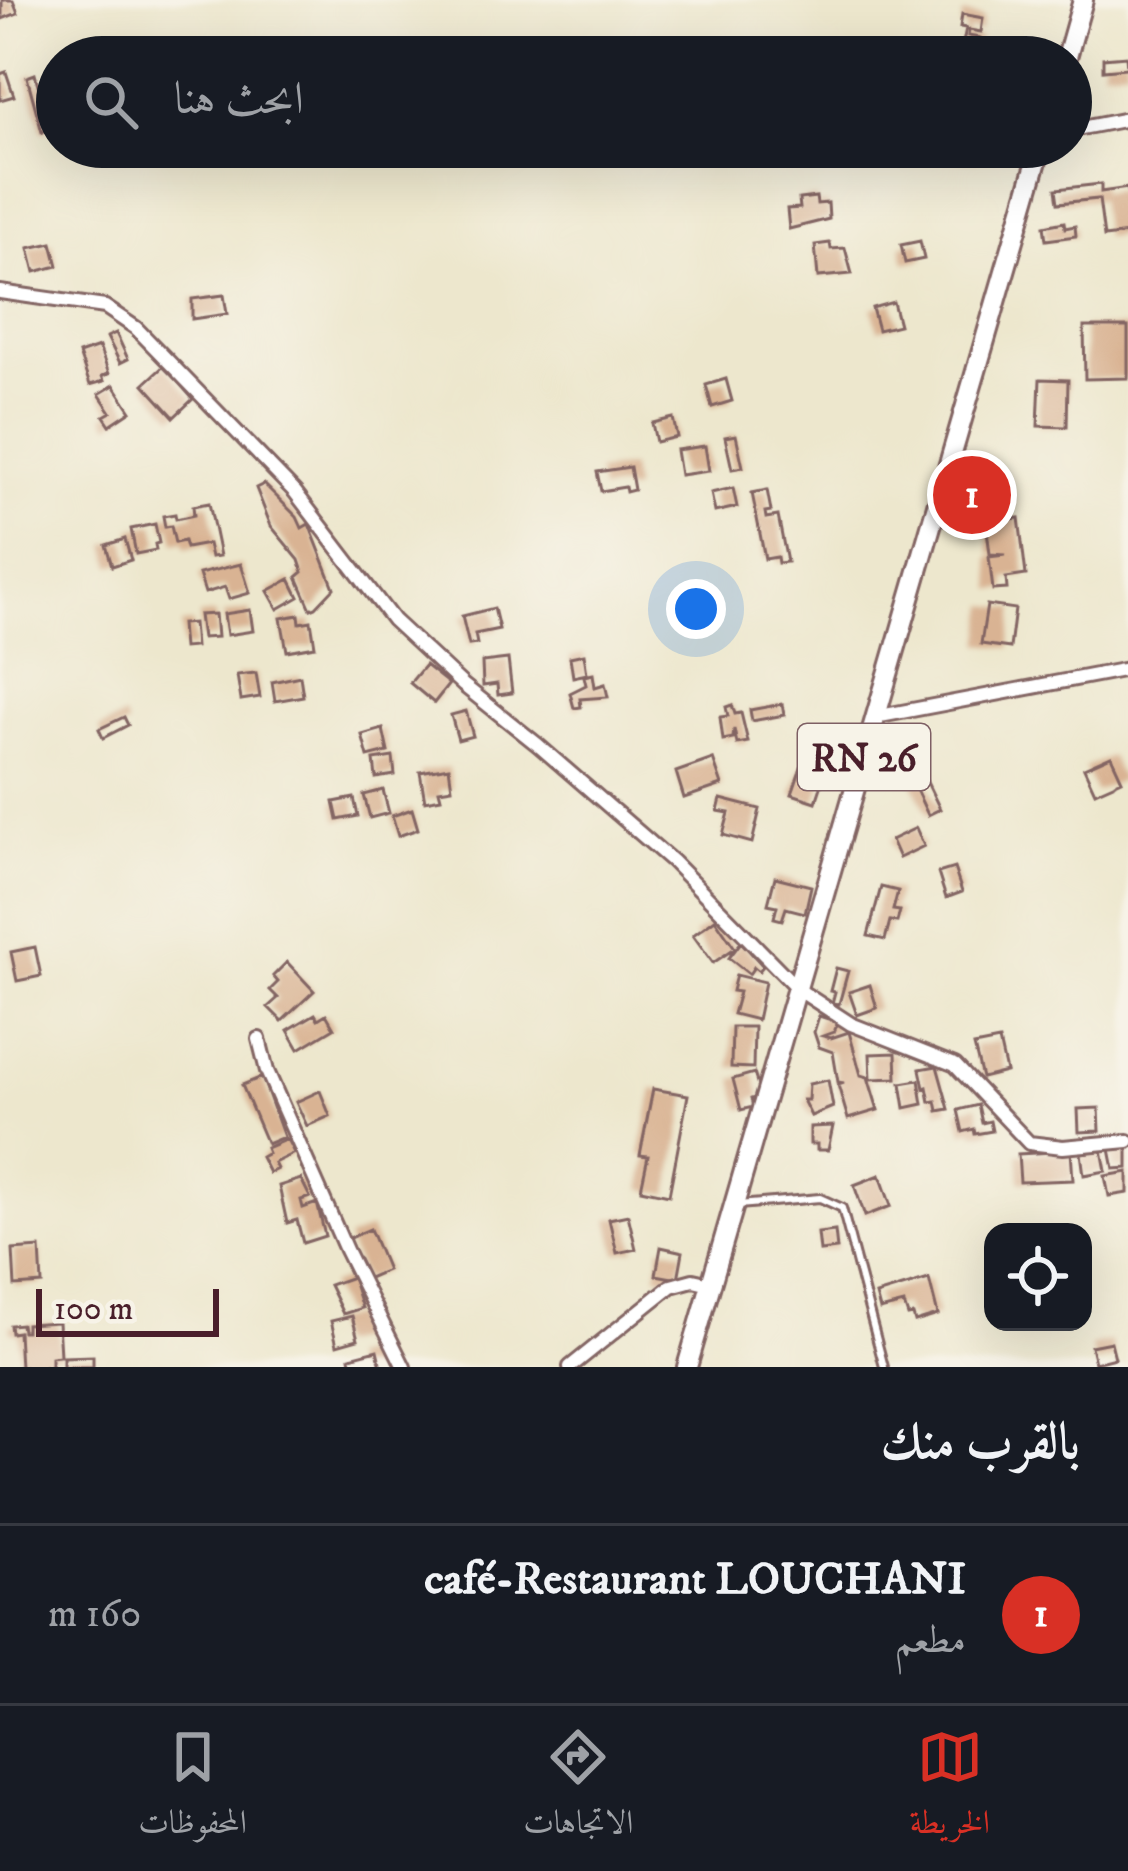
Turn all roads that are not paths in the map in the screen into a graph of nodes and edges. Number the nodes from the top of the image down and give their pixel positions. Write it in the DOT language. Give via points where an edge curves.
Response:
graph roads {
  1 [pos="1083,0"];
  2 [pos="1073,36"];
  3 [pos="1128,119"];
  4 [pos="1092,126"];
  5 [pos="1035,168"];
  6 [pos="0,292"];
  7 [pos="1128,669"];
  8 [pos="875,717"];
  9 [pos="799,990"];
  10 [pos="259,1039"];
  11 [pos="1128,1141"];
  12 [pos="735,1205"];
  13 [pos="710,1284"];
  14 [pos="404,1367"];
  15 [pos="570,1367"];
  16 [pos="687,1367"];
  17 [pos="884,1367"];
  1 -- 2 [label="main road"];
  3 -- 4 [label="street"];
  5 -- 8 [label="main road, RN 26"];
  6 -- 9 [label="street" via="104,307 136,328 295,492 393,620 672,861"];
  7 -- 8 [label="street"];
  8 -- 9 [label="main road, RN 26"];
  9 -- 11 [label="street" via="851,1024 955,1065 1029,1143"];
  9 -- 12 [label="main road, RN 26"];
  10 -- 14 [label="street"];
  12 -- 13 [label="main road, RN 26"];
  12 -- 17 [label="lane" via="820,1198 842,1208"];
  13 -- 15 [label="street" via="671,1286"];
  13 -- 16 [label="main road, RN 26"];
}
